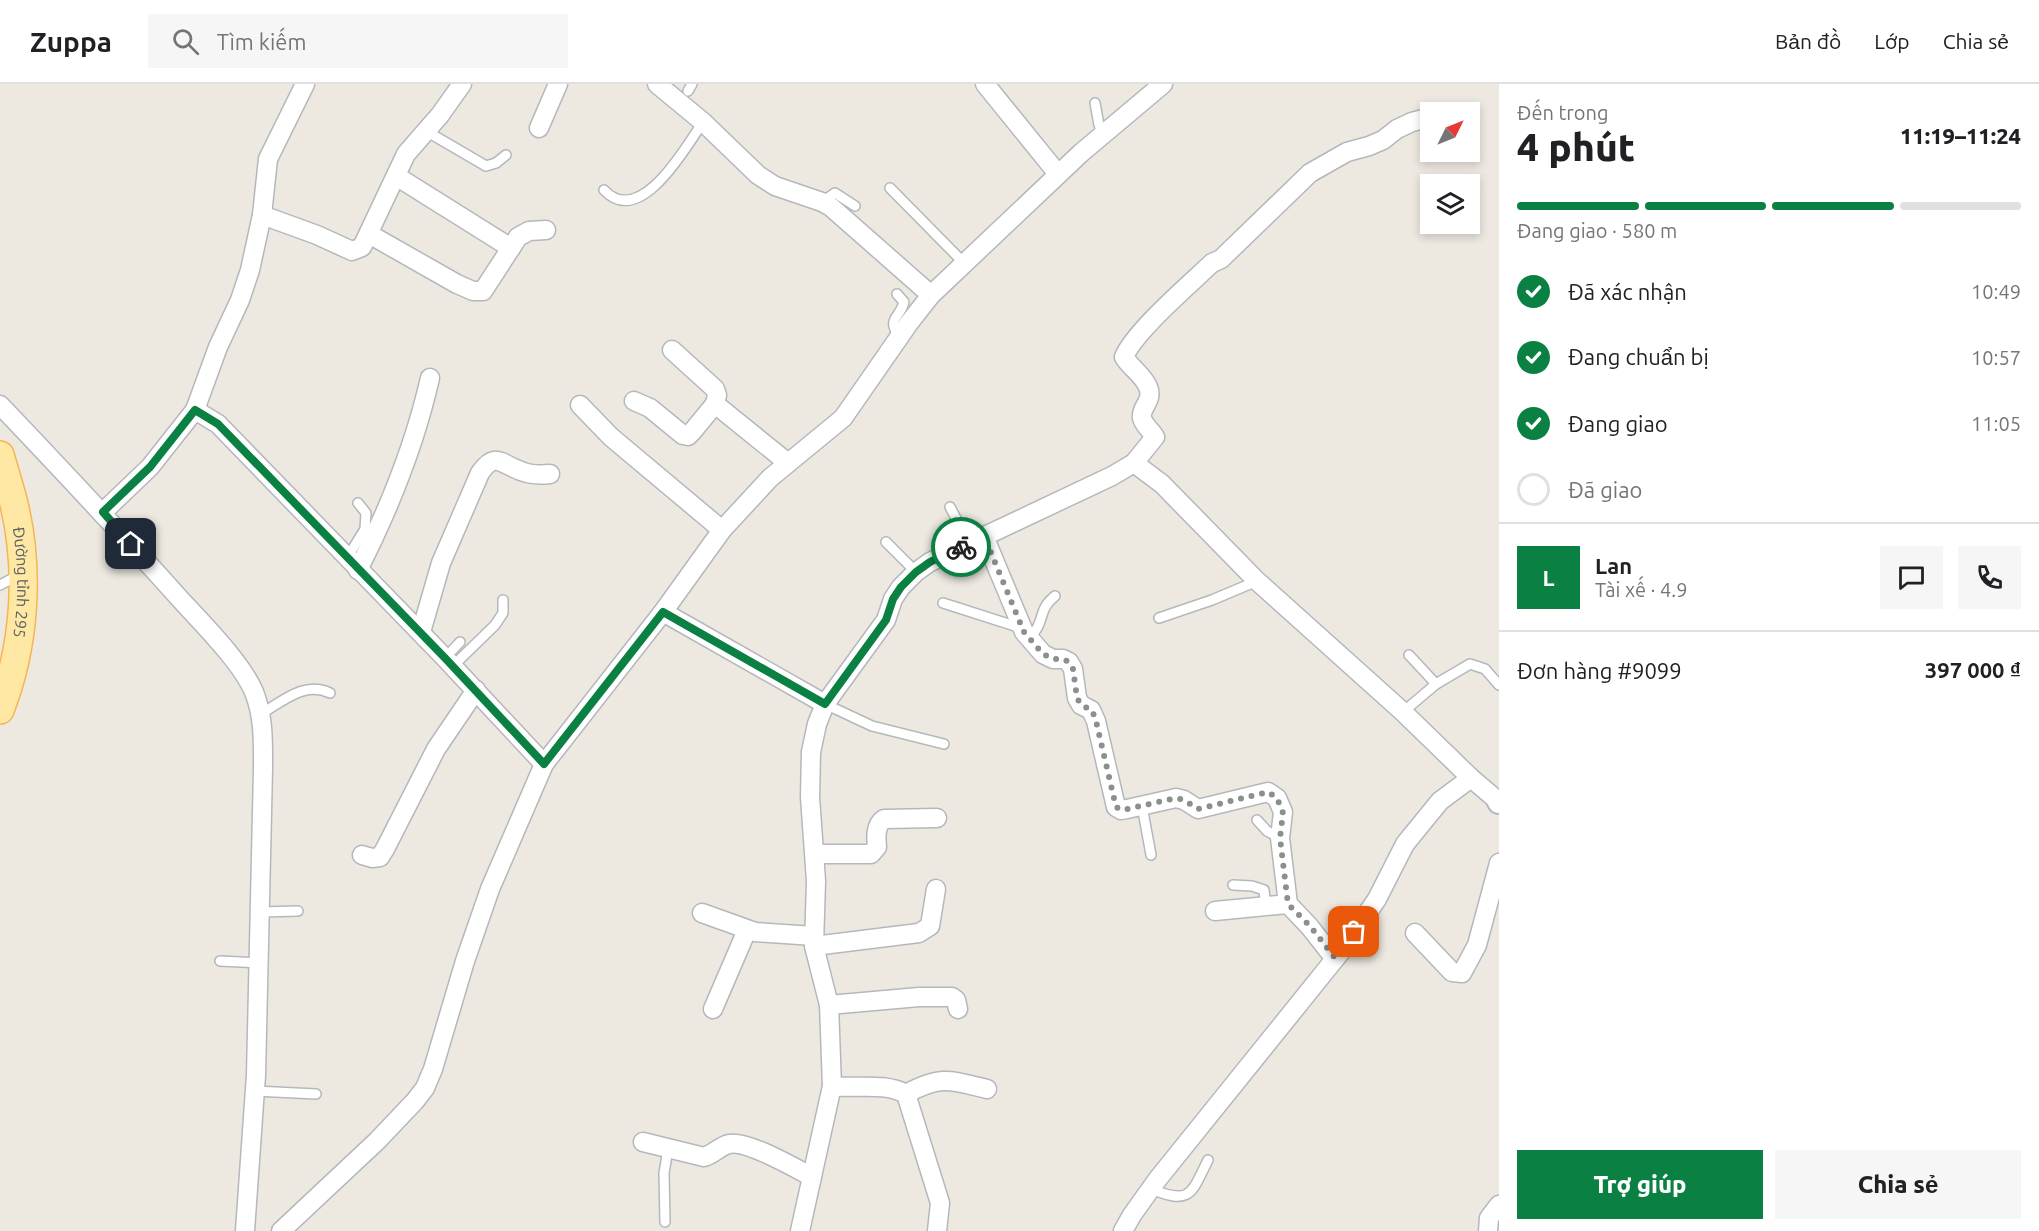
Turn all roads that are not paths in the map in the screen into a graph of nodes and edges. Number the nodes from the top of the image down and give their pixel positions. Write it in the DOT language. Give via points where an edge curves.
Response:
graph roads {
  1 [pos="306,84"];
  2 [pos="462,84"];
  3 [pos="558,84"];
  4 [pos="657,84"];
  5 [pos="985,84"];
  6 [pos="1163,84"];
  7 [pos="686,94"];
  8 [pos="1095,103"];
  9 [pos="1420,121"];
  10 [pos="703,122"];
  11 [pos="539,128"];
  12 [pos="426,131"];
  13 [pos="1103,134"];
  14 [pos="506,155"];
  15 [pos="1058,174"];
  16 [pos="396,176"];
  17 [pos="890,188"];
  18 [pos="604,190"];
  19 [pos="822,202"];
  20 [pos="855,206"];
  21 [pos="261,215"];
  22 [pos="546,230"];
  23 [pos="369,234"];
  24 [pos="511,248"];
  25 [pos="964,263"];
  26 [pos="897,294"];
  27 [pos="931,295"];
  28 [pos="899,337"];
  29 [pos="672,350"];
  30 [pos="430,378"];
  31 [pos="634,401"];
  32 [pos="715,404"];
  33 [pos="0,405"];
  34 [pos="580,405"];
  35 [pos="195,410"];
  36 [pos="0,455"];
  37 [pos="788,463"];
  38 [pos="1134,463"];
  39 [pos="550,474"];
  40 [pos="358,503"];
  41 [pos="96,506"];
  42 [pos="950,507"];
  43 [pos="722,530"];
  44 [pos="976,540"];
  45 [pos="886,542"];
  46 [pos="353,564"];
  47 [pos="916,572"];
  48 [pos="24,573"];
  49 [pos="1257,581"];
  50 [pos="0,585"];
  51 [pos="1055,596"];
  52 [pos="503,600"];
  53 [pos="943,603"];
  54 [pos="663,612"];
  55 [pos="1159,618"];
  56 [pos="421,632"];
  57 [pos="1025,633"];
  58 [pos="460,642"];
  59 [pos="1409,655"];
  60 [pos="449,662"];
  61 [pos="1436,684"];
  62 [pos="1499,685"];
  63 [pos="476,690"];
  64 [pos="330,693"];
  65 [pos="825,704"];
  66 [pos="0,710"];
  67 [pos="1403,712"];
  68 [pos="261,714"];
  69 [pos="944,744"];
  70 [pos="544,764"];
  71 [pos="1471,778"];
  72 [pos="1499,801"];
  73 [pos="1142,806"];
  74 [pos="937,818"];
  75 [pos="1257,820"];
  76 [pos="1280,838"];
  77 [pos="815,854"];
  78 [pos="362,855"];
  79 [pos="1151,855"];
  80 [pos="1499,863"];
  81 [pos="1233,885"];
  82 [pos="936,889"];
  83 [pos="1288,904"];
  84 [pos="1266,907"];
  85 [pos="298,911"];
  86 [pos="1215,911"];
  87 [pos="260,912"];
  88 [pos="702,913"];
  89 [pos="747,930"];
  90 [pos="1416,933"];
  91 [pos="814,941"];
  92 [pos="1335,958"];
  93 [pos="220,961"];
  94 [pos="259,963"];
  95 [pos="829,1005"];
  96 [pos="713,1009"];
  97 [pos="958,1009"];
  98 [pos="832,1086"];
  99 [pos="987,1089"];
  100 [pos="255,1091"];
  101 [pos="316,1094"];
  102 [pos="906,1094"];
  103 [pos="643,1142"];
  104 [pos="668,1149"];
  105 [pos="1208,1160"];
  106 [pos="812,1177"];
  107 [pos="1151,1189"];
  108 [pos="1499,1205"];
  109 [pos="665,1222"];
  110 [pos="245,1231"];
  111 [pos="281,1231"];
  112 [pos="800,1231"];
  113 [pos="937,1231"];
  114 [pos="1123,1231"];
  115 [pos="1488,1231"];
  1 -- 21 [label="street" via="268,159"];
  2 -- 12 [label="street"];
  3 -- 11 [label="street"];
  4 -- 7 [label="street"];
  5 -- 15 [label="street"];
  6 -- 13 [label="street"];
  7 -- 10 [label="street"];
  8 -- 13 [label="lane"];
  9 -- 38 [label="street" via="1396,129 1383,140 1347,152 1310,173 1160,313 1128,348 1124,357 1148,387 1149,401 1142,416 1155,437"];
  10 -- 18 [label="lane" via="670,170 640,196 626,201 611,197"];
  10 -- 19 [label="street" via="758,176"];
  12 -- 14 [label="lane" via="486,166"];
  12 -- 16 [label="street" via="406,154"];
  13 -- 15 [label="street"];
  15 -- 25 [label="street"];
  16 -- 23 [label="street"];
  16 -- 24 [label="street"];
  17 -- 25 [label="lane"];
  19 -- 20 [label="lane" via="835,193"];
  19 -- 27 [label="street"];
  21 -- 23 [label="street" via="352,251 362,247"];
  21 -- 35 [label="street" via="244,290"];
  22 -- 24 [label="street" via="529,231 518,237"];
  23 -- 24 [label="street" via="457,284 479,292"];
  25 -- 27 [label="street"];
  26 -- 28 [label="lane" via="904,302 893,321"];
  27 -- 28 [label="street"];
  28 -- 37 [label="street" via="843,418"];
  29 -- 32 [label="street" via="715,389"];
  30 -- 46 [label="street" via="381,525"];
  31 -- 32 [label="street" via="658,414 683,435 692,432"];
  32 -- 37 [label="street"];
  33 -- 41 [label="street"];
  34 -- 43 [label="street" via="611,437"];
  35 -- 41 [label="street" via="150,467"];
  35 -- 46 [label="street" via="218,424"];
  36 -- 48 [label="main road, Đường tỉnh 295" via="16,515"];
  37 -- 43 [label="street"];
  38 -- 44 [label="street"];
  38 -- 49 [label="street" via="1162,484"];
  39 -- 56 [label="street" via="524,473 501,461 487,463 441,563"];
  40 -- 46 [label="lane" via="366,513"];
  41 -- 68 [label="street" via="242,672"];
  42 -- 44 [label="lane"];
  43 -- 54 [label="street"];
  44 -- 47 [label="street"];
  44 -- 57 [label="street"];
  45 -- 47 [label="lane"];
  46 -- 56 [label="street"];
  47 -- 65 [label="street" via="893,599 886,620"];
  48 -- 50 [label="lane"];
  48 -- 66 [label="main road, Đường tỉnh 295" via="12,672"];
  49 -- 55 [label="lane"];
  49 -- 67 [label="street"];
  51 -- 57 [label="lane" via="1045,605 1038,630"];
  52 -- 60 [label="lane" via="503,613 495,625"];
  53 -- 57 [label="lane"];
  54 -- 65 [label="street"];
  54 -- 70 [label="street"];
  56 -- 60 [label="street"];
  57 -- 73 [label="street" via="1043,654 1063,659 1073,669 1077,698 1092,710 1096,721 1116,807 1121,810"];
  58 -- 60 [label="lane"];
  59 -- 61 [label="lane"];
  60 -- 63 [label="street"];
  61 -- 62 [label="lane" via="1470,664 1485,669"];
  61 -- 67 [label="lane"];
  63 -- 70 [label="street"];
  63 -- 78 [label="street" via="436,749 380,856"];
  64 -- 68 [label="lane" via="313,688 302,690"];
  65 -- 69 [label="lane" via="872,726"];
  65 -- 77 [label="street" via="811,752"];
  67 -- 71 [label="street"];
  68 -- 87 [label="street"];
  70 -- 111 [label="street" via="490,889 425,1088 377,1141"];
  71 -- 72 [label="street"];
  71 -- 92 [label="street" via="1440,801 1405,844 1377,899"];
  73 -- 76 [label="street" via="1176,798 1198,809 1268,792 1277,798 1283,813"];
  73 -- 79 [label="lane"];
  74 -- 77 [label="street" via="884,819 879,822 877,847 871,854"];
  75 -- 76 [label="lane"];
  76 -- 83 [label="street"];
  77 -- 91 [label="street"];
  80 -- 90 [label="street" via="1476,945 1462,973 1452,972"];
  81 -- 84 [label="lane" via="1264,890"];
  82 -- 91 [label="street" via="930,926 919,933"];
  83 -- 84 [label="street"];
  83 -- 92 [label="street"];
  84 -- 86 [label="street"];
  85 -- 87 [label="lane"];
  87 -- 94 [label="street"];
  88 -- 89 [label="street"];
  89 -- 91 [label="street"];
  89 -- 96 [label="street"];
  91 -- 95 [label="street"];
  92 -- 107 [label="street"];
  93 -- 94 [label="lane"];
  94 -- 100 [label="street"];
  95 -- 97 [label="street" via="952,997"];
  95 -- 98 [label="street"];
  98 -- 102 [label="street" via="895,1088"];
  98 -- 106 [label="street"];
  99 -- 102 [label="street" via="944,1080 926,1083"];
  100 -- 101 [label="lane"];
  100 -- 110 [label="street"];
  102 -- 113 [label="street" via="940,1203"];
  103 -- 104 [label="street"];
  104 -- 106 [label="street" via="704,1157 730,1143 744,1144"];
  104 -- 109 [label="lane" via="664,1173"];
  105 -- 107 [label="lane" via="1190,1192 1183,1196 1173,1197"];
  106 -- 112 [label="street"];
  107 -- 114 [label="street"];
  108 -- 115 [label="street" via="1489,1218"];
}
